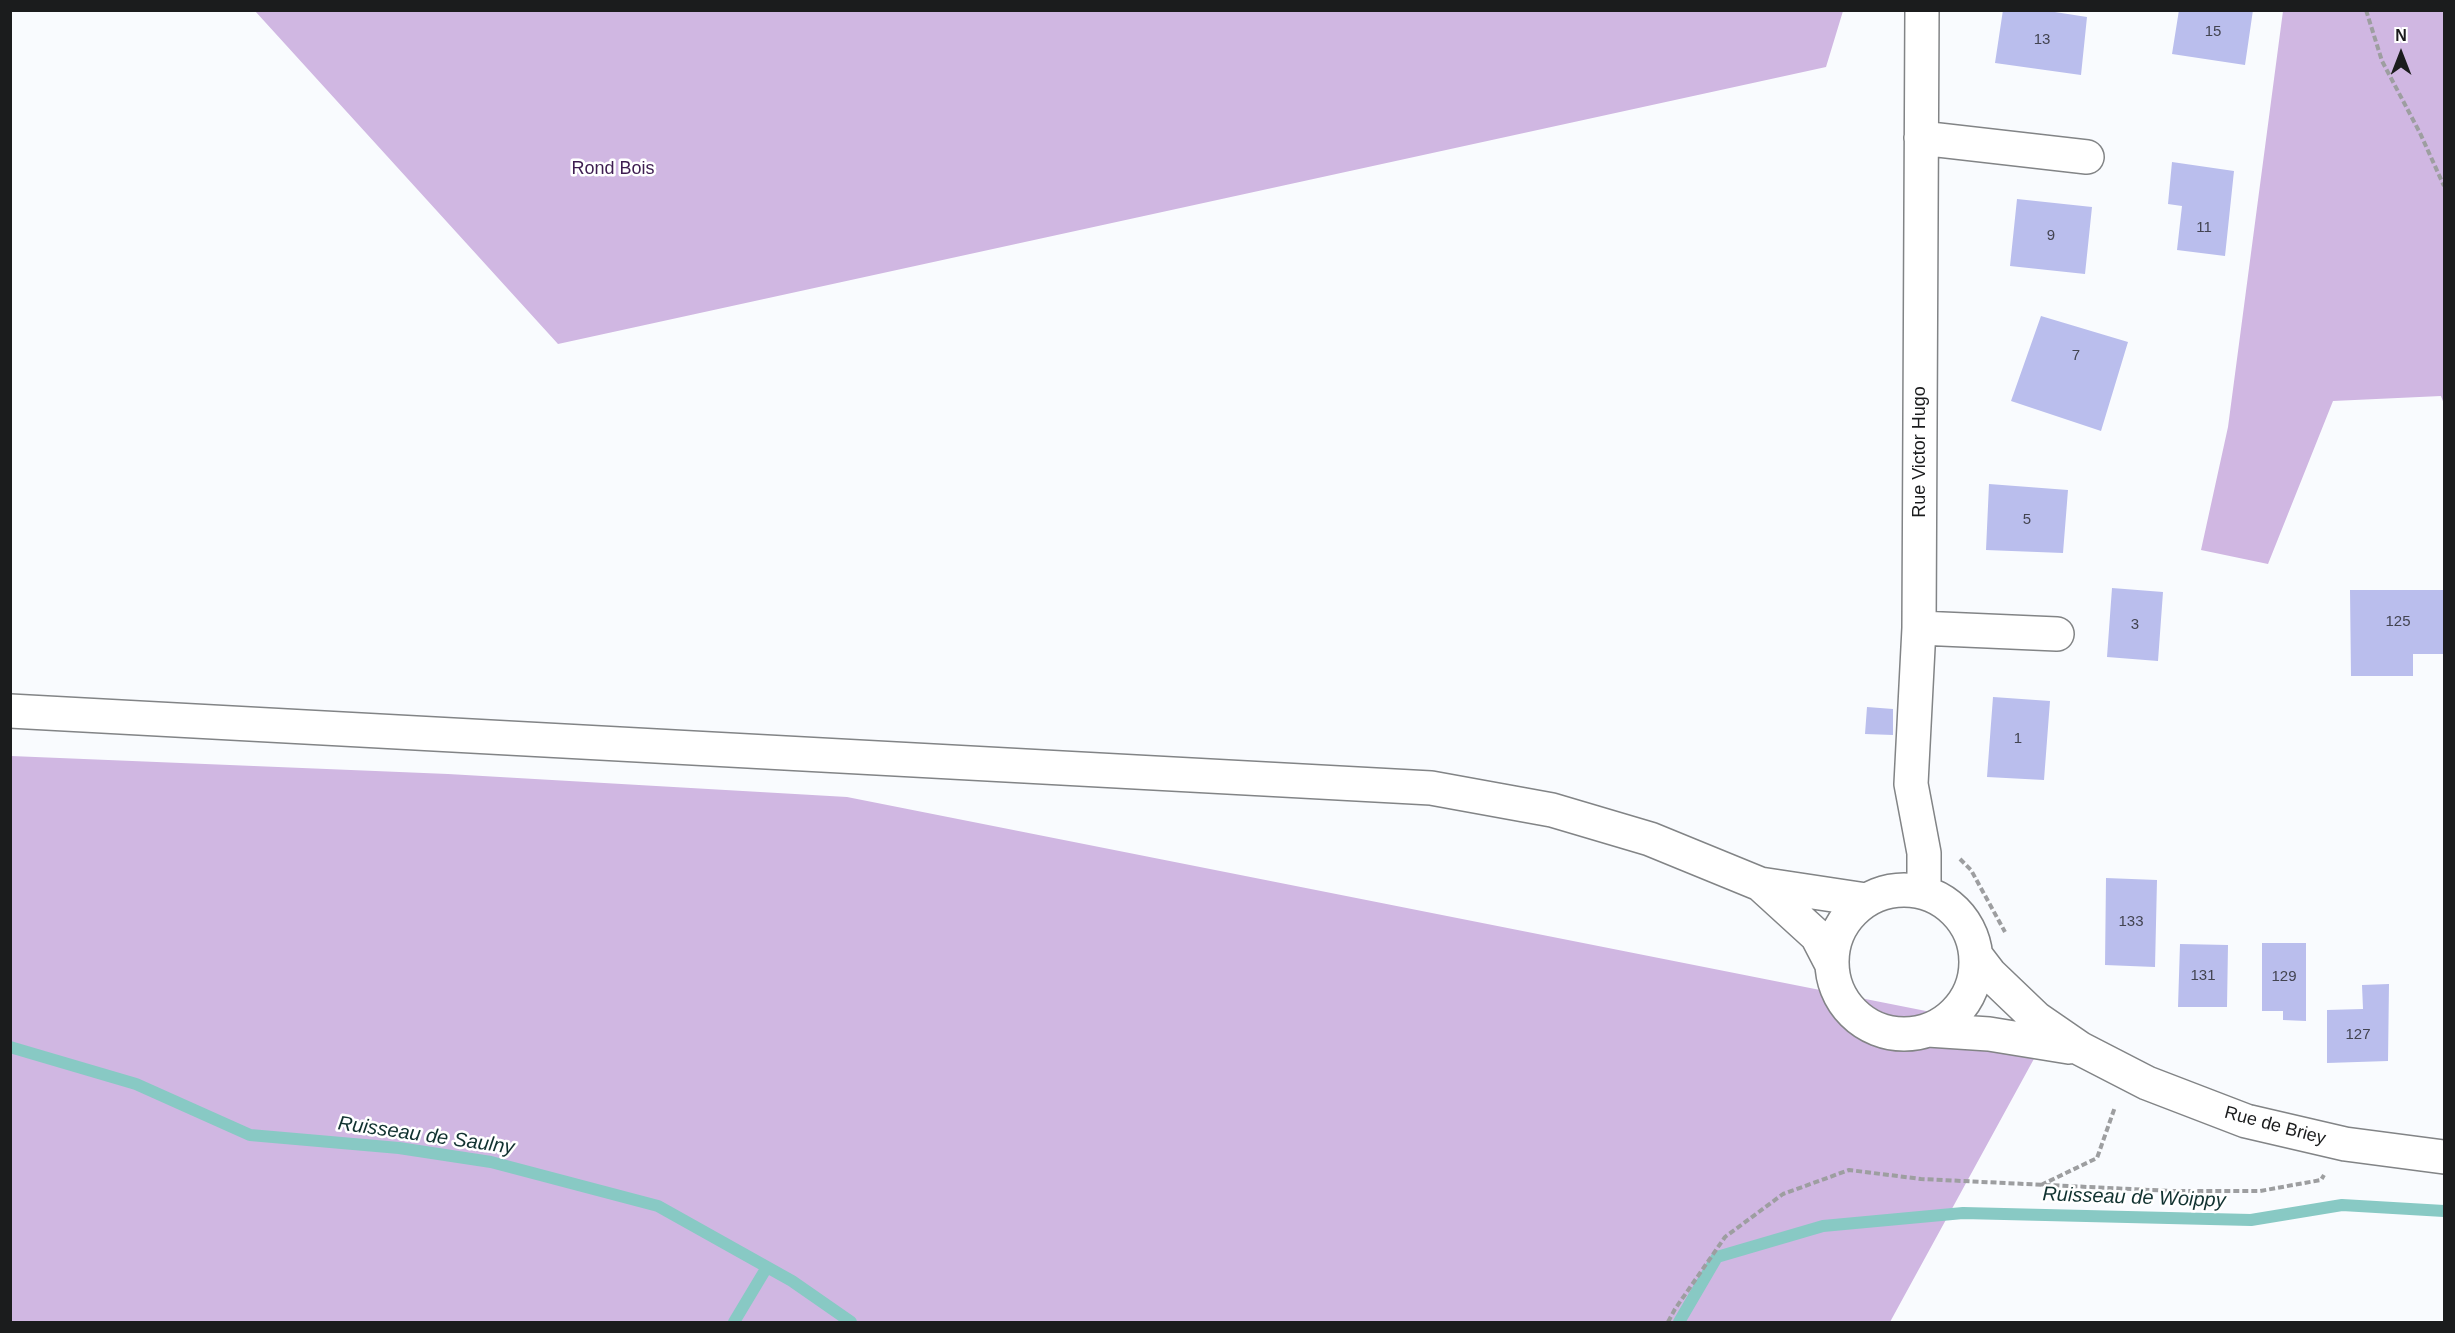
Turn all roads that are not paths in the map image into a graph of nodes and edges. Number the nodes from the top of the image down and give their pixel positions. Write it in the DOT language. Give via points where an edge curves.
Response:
graph roads {
  1 [pos="1922,10"];
  2 [pos="1921,138"];
  3 [pos="2087,157"];
  4 [pos="1919,628"];
  5 [pos="2057,634"];
  6 [pos="10,711"];
  7 [pos="1760,884"];
  8 [pos="1924,892"];
  9 [pos="1866,900"];
  10 [pos="1977,957"];
  11 [pos="1831,963"];
  12 [pos="1928,1030"];
  13 [pos="2081,1049"];
  14 [pos="2445,1157"];
  1 -- 2 [label="street, Rue Victor Hugo"];
  2 -- 3 [label="street"];
  2 -- 4 [label="street, Rue Victor Hugo"];
  4 -- 5 [label="street"];
  4 -- 8 [label="street, Rue Victor Hugo" via="1911,784 1924,853"];
  6 -- 7 [label="street" via="1431,788 1552,810 1650,839"];
  7 -- 9 [label="street"];
  7 -- 11 [label="street" via="1817,936"];
  8 -- 9 [label="street" via="1885,892"];
  8 -- 10 [label="street" via="1961,916"];
  9 -- 11 [label="street" via="1847,916 1835,938"];
  10 -- 12 [label="street" via="1974,980 1965,1002 1949,1019"];
  10 -- 13 [label="street, Rue de Briey" via="2036,1018"];
  11 -- 12 [label="street" via="1835,985 1846,1006 1863,1021 1883,1032 1906,1034"];
  12 -- 13 [label="street, Rue de Briey" via="1989,1034"];
  13 -- 14 [label="street, Rue de Briey" via="2147,1083 2246,1121 2344,1144"];
}
